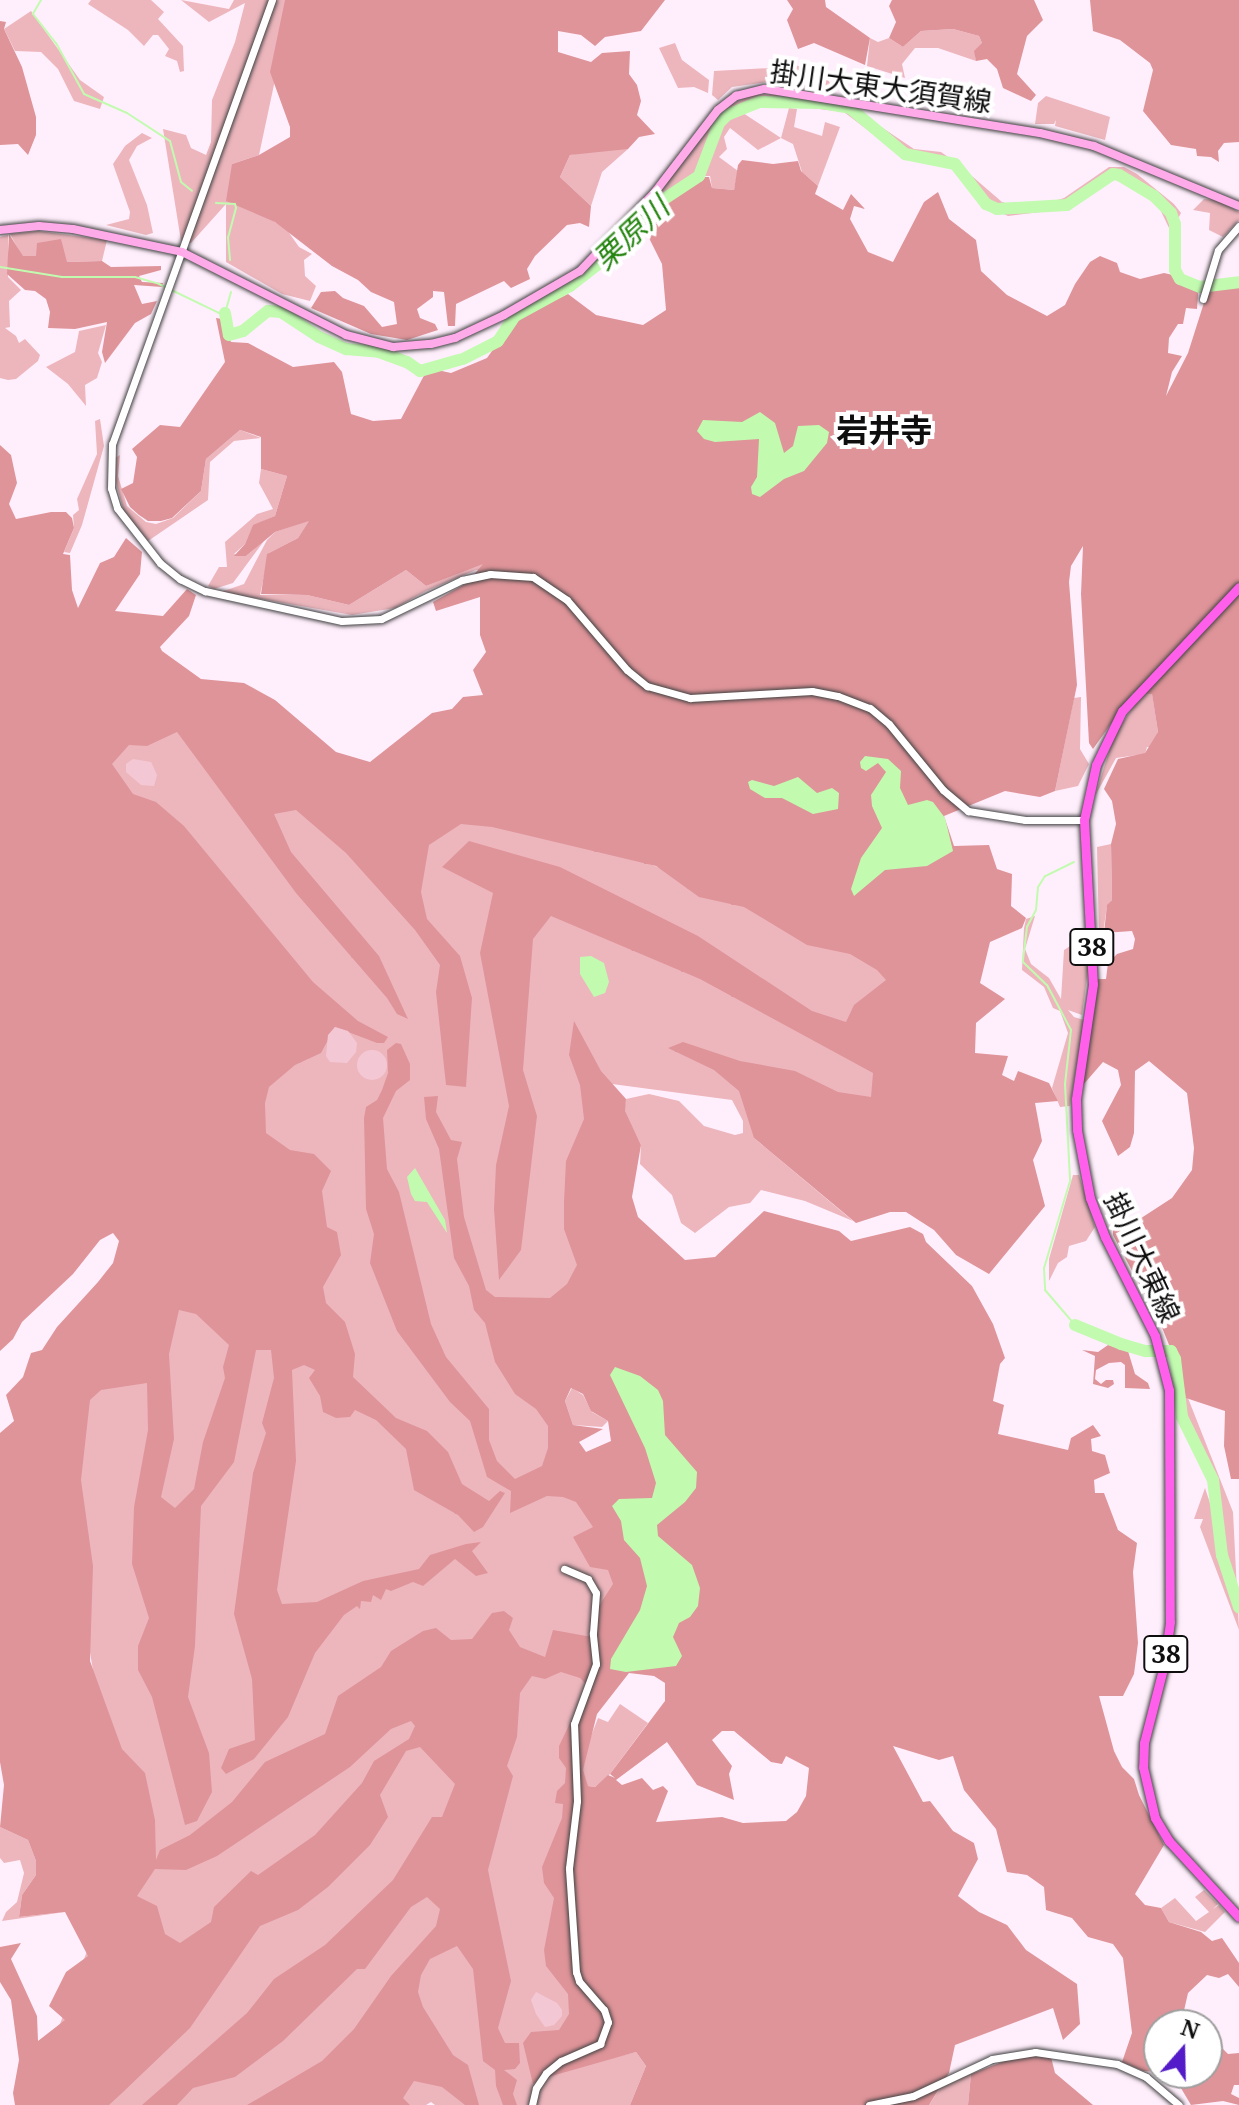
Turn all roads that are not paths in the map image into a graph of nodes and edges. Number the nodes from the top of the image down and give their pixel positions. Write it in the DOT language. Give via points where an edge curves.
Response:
graph roads {
  1 [pos="272,0"];
  2 [pos="1239,206"];
  3 [pos="1239,226"];
  4 [pos="0,230"];
  5 [pos="182,252"];
  6 [pos="1204,297"];
  7 [pos="1239,587"];
  8 [pos="1084,820"];
  9 [pos="564,1569"];
  10 [pos="1239,1917"];
  11 [pos="532,2105"];
  12 [pos="869,2105"];
  13 [pos="1179,2105"];
  1 -- 5 [label="street"];
  2 -- 5 [label="main road, 掛川大東大須賀線" via="1138,162 1064,139 757,89 718,110 655,192 580,271 455,338 415,347 368,343"];
  3 -- 6 [label="street" via="1218,250"];
  4 -- 5 [label="main road, 掛川大東大須賀線" via="73,229"];
  5 -- 8 [label="street" via="115,435 110,468 117,508 180,579 205,591 342,621 381,619 462,580 490,574 533,577 567,600 647,686 690,698 812,691 838,696 870,708 889,724 943,790 968,811 1025,820"];
  7 -- 8 [label="main road, 掛川大東線 / 38" via="1122,711 1096,765"];
  8 -- 10 [label="main road, 掛川大東線 / 38" via="1093,984 1076,1099 1081,1153 1090,1198 1159,1344 1169,1390 1170,1622 1143,1767 1155,1818 1169,1841"];
  9 -- 11 [label="street" via="588,1579 596,1593 596,1664 574,1724 577,1801 569,1868 576,1972 608,2022 600,2044 546,2073"];
  12 -- 13 [label="street" via="913,2096 992,2059 1035,2052 1117,2064 1146,2077"];
}
